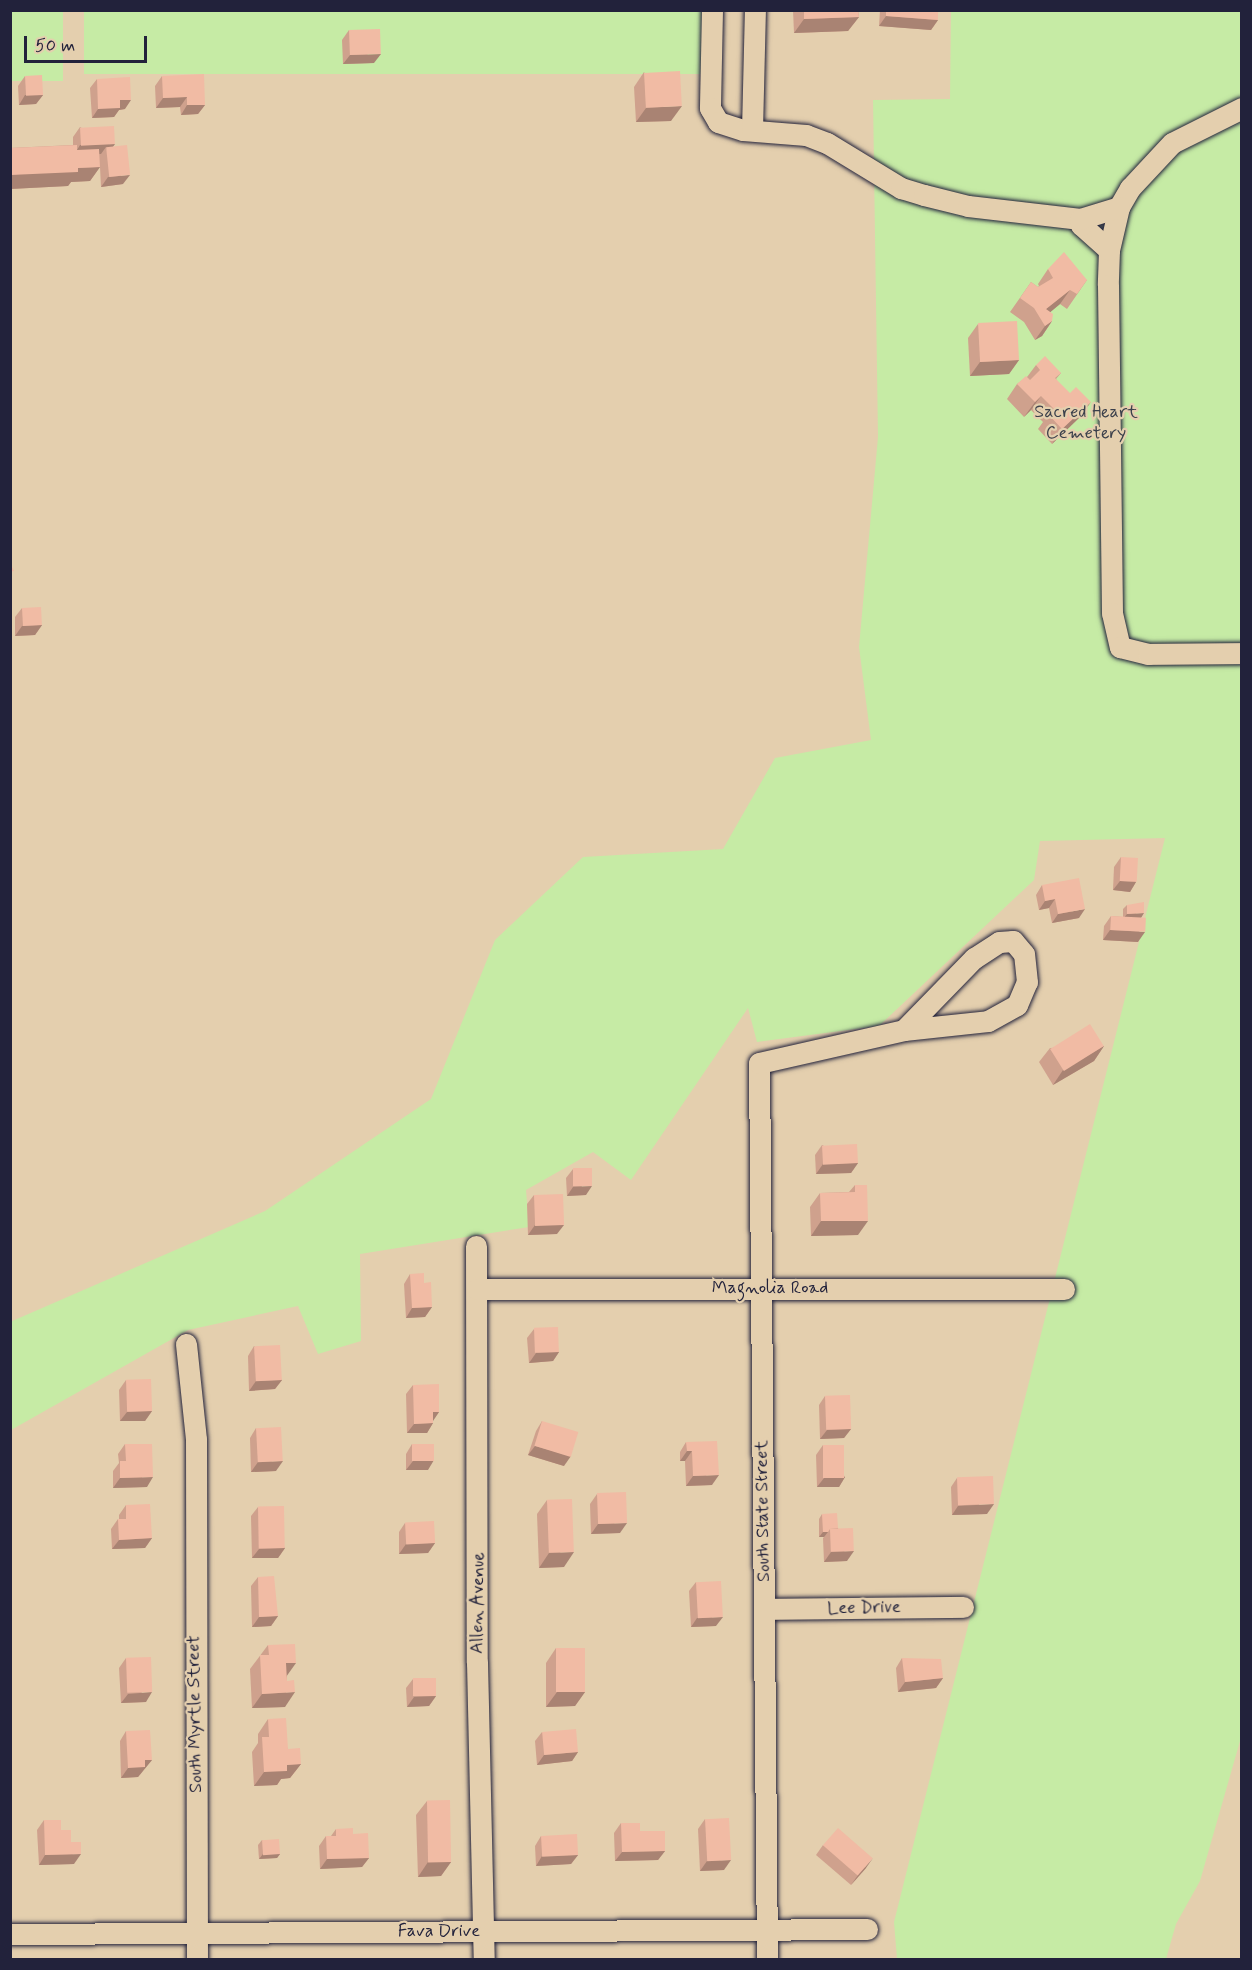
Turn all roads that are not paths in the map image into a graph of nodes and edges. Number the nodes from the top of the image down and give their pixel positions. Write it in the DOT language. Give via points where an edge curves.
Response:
graph roads {
  1 [pos="712,10"];
  2 [pos="755,10"];
  3 [pos="1242,108"];
  4 [pos="752,130"];
  5 [pos="1119,207"];
  6 [pos="1080,219"];
  7 [pos="1109,250"];
  8 [pos="1242,653"];
  9 [pos="904,1030"];
  10 [pos="476,1246"];
  11 [pos="760,1287"];
  12 [pos="477,1289"];
  13 [pos="1064,1289"];
  14 [pos="186,1344"];
  15 [pos="963,1607"];
  16 [pos="764,1609"];
  17 [pos="767,1929"];
  18 [pos="867,1929"];
  19 [pos="486,1931"];
  20 [pos="197,1932"];
  21 [pos="10,1934"];
  22 [pos="197,1959"];
  23 [pos="483,1959"];
  24 [pos="767,1959"];
  1 -- 4 [label="street" via="710,108 725,126"];
  2 -- 4 [label="street"];
  3 -- 5 [label="street" via="1172,143 1154,158"];
  4 -- 6 [label="street" via="806,135 901,188 924,195 968,206"];
  5 -- 6 [label="street"];
  5 -- 7 [label="street"];
  6 -- 7 [label="street" via="1081,225"];
  7 -- 8 [label="street" via="1112,613 1120,647 1148,654"];
  9 -- 9 [label="street" via="988,1022 1017,1005 1027,982 1024,954 1013,941 999,942 974,958"];
  9 -- 11 [label="street, South State Street" via="759,1063"];
  10 -- 12 [label="street, Allen Avenue"];
  11 -- 12 [label="street, Magnolia Road"];
  11 -- 13 [label="street, Magnolia Road"];
  11 -- 16 [label="street, South State Street"];
  12 -- 19 [label="street, Allen Avenue" via="477,1673"];
  14 -- 20 [label="street, South Myrtle Street" via="193,1393 195,1469"];
  15 -- 16 [label="street, Lee Drive"];
  16 -- 17 [label="street, South State Street"];
  17 -- 18 [label="street, Fava Drive"];
  17 -- 19 [label="street, Fava Drive"];
  17 -- 24 [label="street, South State Street"];
  19 -- 20 [label="street, Fava Drive"];
  19 -- 23 [label="street, Allen Avenue"];
  20 -- 21 [label="street, Fava Drive"];
  20 -- 22 [label="street, South Myrtle Street"];
}
